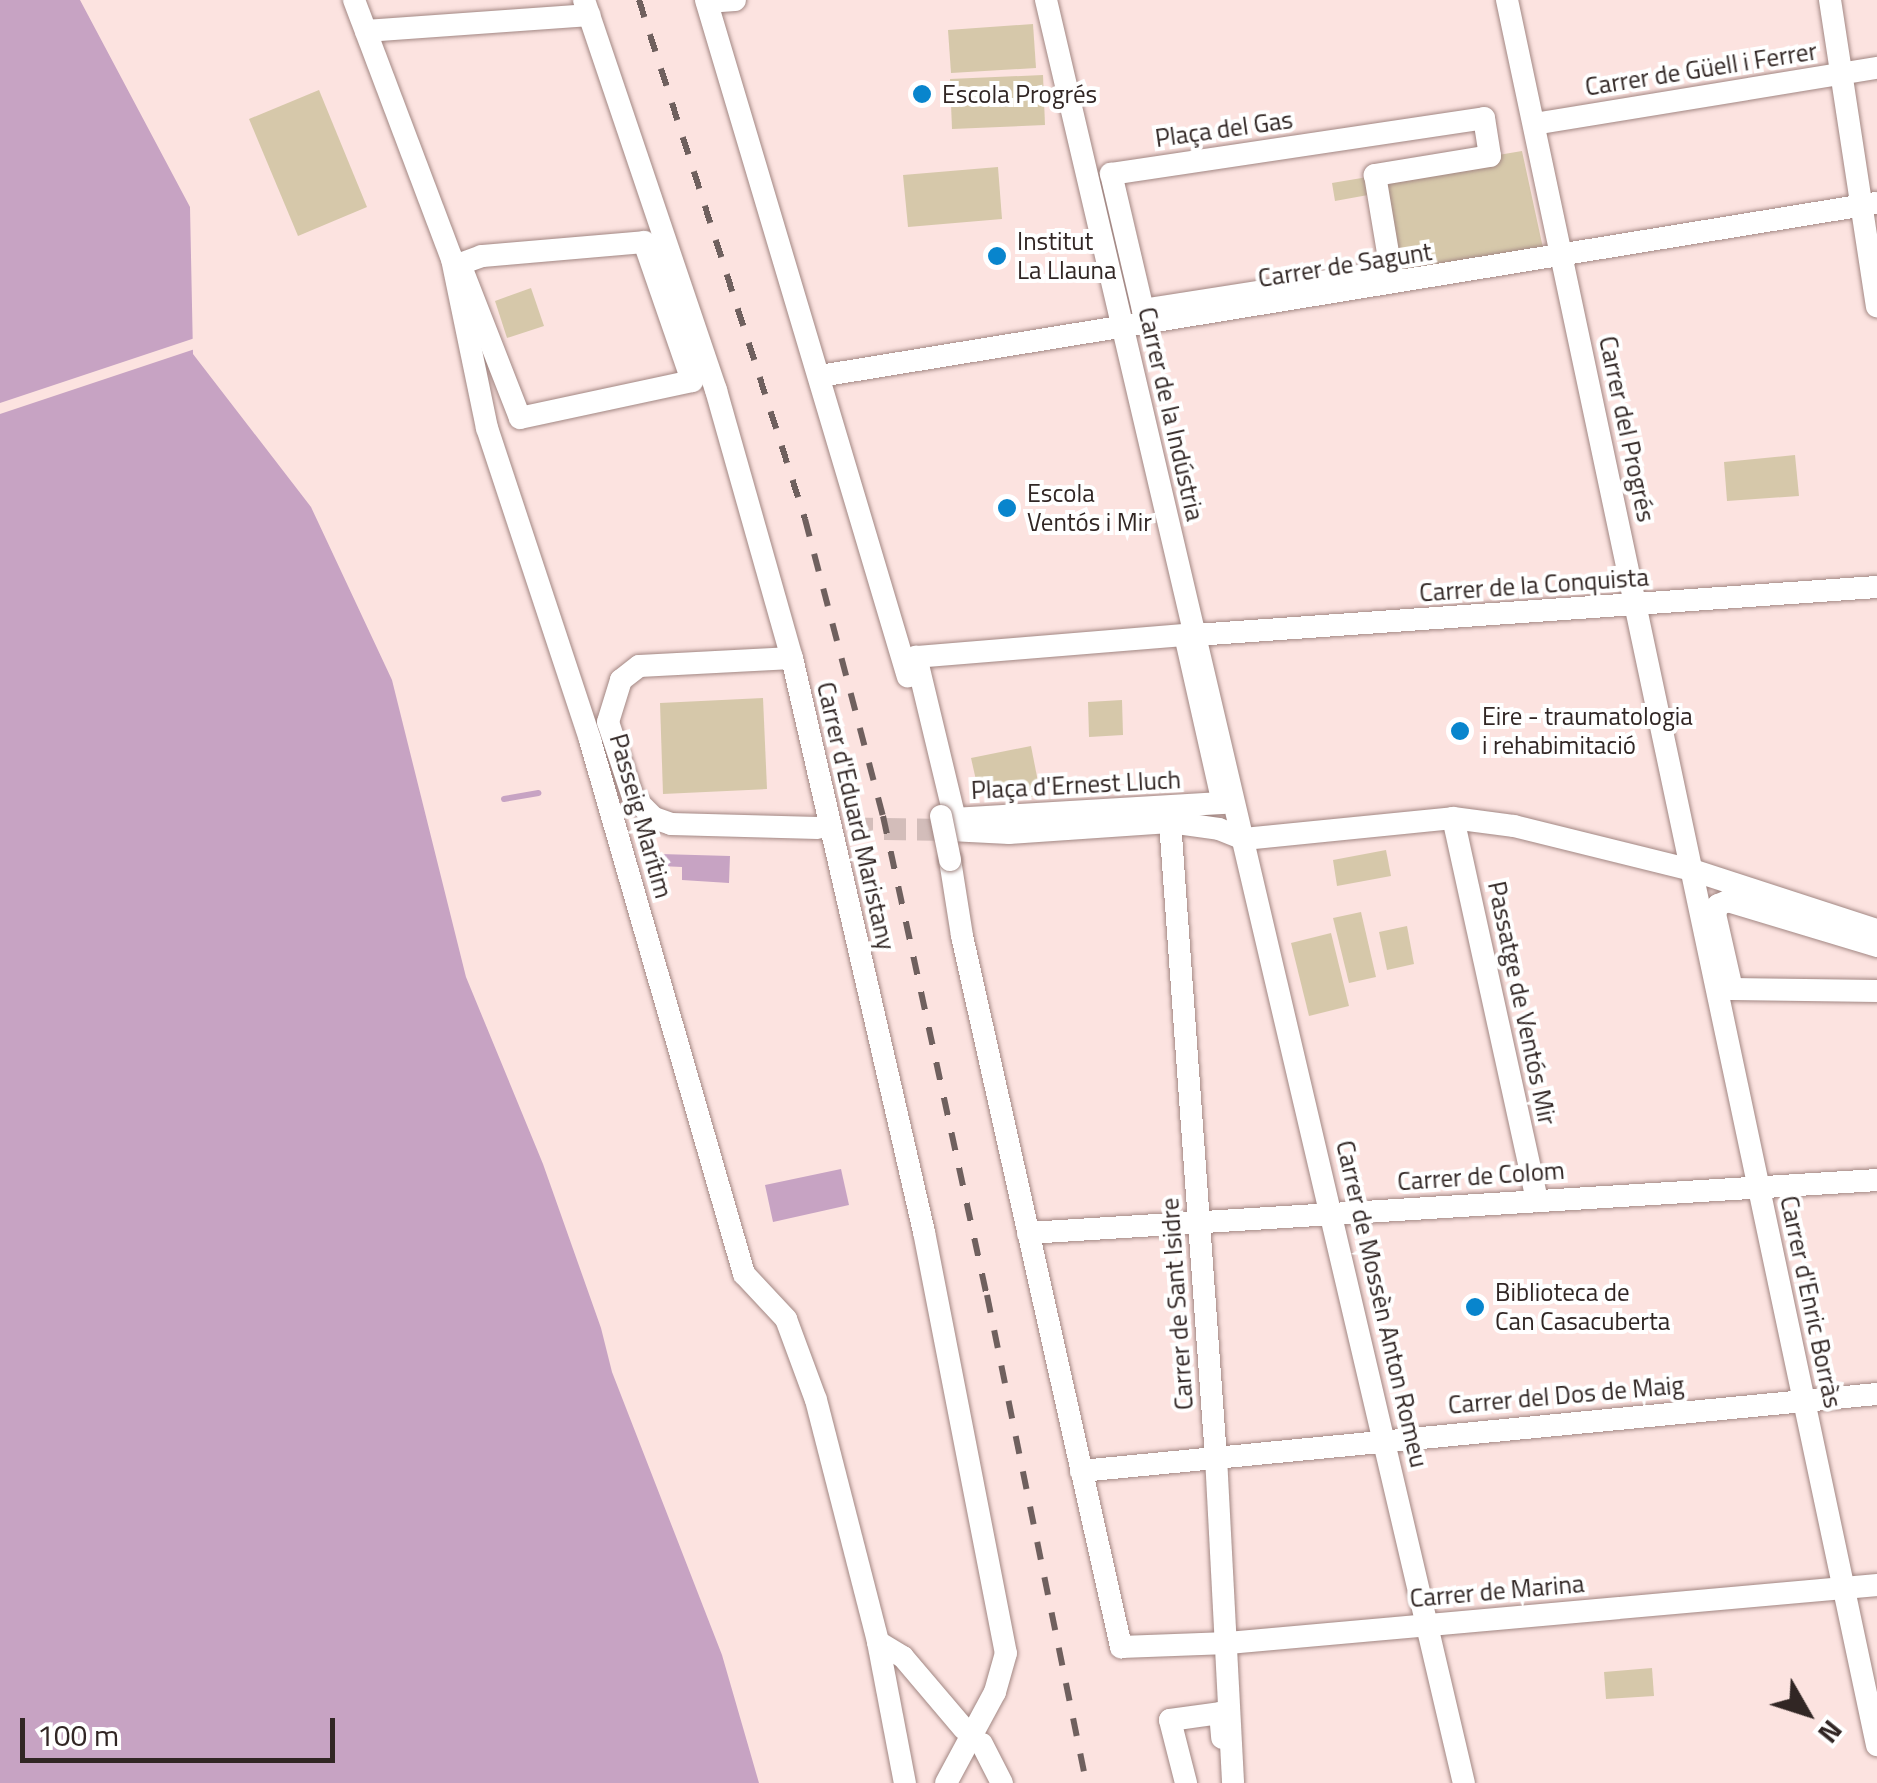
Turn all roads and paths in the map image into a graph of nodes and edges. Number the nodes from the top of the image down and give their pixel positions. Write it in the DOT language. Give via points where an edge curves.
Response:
graph roads {
  1 [pos="354,0"];
  2 [pos="735,0"];
  3 [pos="1046,0"];
  4 [pos="1507,0"];
  5 [pos="1830,0"];
  6 [pos="706,1"];
  7 [pos="586,8"];
  8 [pos="366,32"];
  9 [pos="1877,68"];
  10 [pos="1842,73"];
  11 [pos="1534,124"];
  12 [pos="1869,205"];
  13 [pos="1562,258"];
  14 [pos="1392,271"];
  15 [pos="1877,306"];
  16 [pos="1124,328"];
  17 [pos="820,376"];
  18 [pos="692,380"];
  19 [pos="1877,588"];
  20 [pos="1637,606"];
  21 [pos="1190,635"];
  22 [pos="792,658"];
  23 [pos="1453,818"];
  24 [pos="1170,822"];
  25 [pos="945,823"];
  26 [pos="818,828"];
  27 [pos="1244,839"];
  28 [pos="1692,870"];
  29 [pos="1877,930"];
  30 [pos="1877,946"];
  31 [pos="1877,991"];
  32 [pos="1877,1180"];
  33 [pos="1758,1186"];
  34 [pos="1537,1200"];
  35 [pos="1332,1213"];
  36 [pos="1198,1221"];
  37 [pos="1028,1233"];
  38 [pos="1877,1394"];
  39 [pos="1804,1401"];
  40 [pos="1386,1439"];
  41 [pos="1216,1457"];
  42 [pos="1081,1471"];
  43 [pos="1877,1585"];
  44 [pos="1843,1588"];
  45 [pos="1427,1625"];
  46 [pos="878,1642"];
  47 [pos="1228,1643"];
  48 [pos="897,1738"];
  49 [pos="1877,1745"];
  50 [pos="893,1783"];
  51 [pos="905,1783"];
  52 [pos="946,1783"];
  53 [pos="1002,1783"];
  54 [pos="1186,1783"];
  55 [pos="1226,1783"];
  56 [pos="1234,1783"];
  57 [pos="1464,1783"];
  1 -- 8 [label="street, Passeig Marítim"];
  2 -- 6 [label="street"];
  3 -- 16 [label="street, Carrer de la Indústria"];
  4 -- 11 [label="street, Carrer del Progrés"];
  5 -- 10 [label="street"];
  6 -- 17 [label="street"];
  7 -- 8 [label="street"];
  7 -- 22 [label="street, Carrer d'Eduard Maristany" via="716,390"];
  8 -- 46 [label="street, Passeig Marítim" via="452,259 487,428 590,740 744,1274 786,1320 816,1400"];
  9 -- 10 [label="street, Carrer de Güell i Ferrer"];
  10 -- 11 [label="street, Carrer de Güell i Ferrer"];
  10 -- 12 [label="street"];
  11 -- 13 [label="street, Carrer del Progrés"];
  12 -- 13 [label="street, Carrer de Sagunt"];
  12 -- 15 [label="street"];
  13 -- 16 [label="street, Carrer de Sagunt"];
  13 -- 20 [label="street, Carrer del Progrés"];
  14 -- 14 [label="street, Plaça del Gas" via="1376,175 1490,156 1484,118 1111,174 1143,310"];
  16 -- 17 [label="street, Carrer de Sagunt"];
  16 -- 21 [label="street, Carrer de la Indústria"];
  17 -- 25 [label="street" via="901,645"];
  18 -- 18 [label="street" via="644,242 482,256 460,264 520,418"];
  19 -- 20 [label="street, Carrer de la Conquista"];
  20 -- 21 [label="street, Carrer de la Conquista"];
  20 -- 28 [label="street, Carrer del Progrés"];
  21 -- 21 [label="street, Plaça d'Ernest Lluch" via="916,657 956,819 1223,804"];
  21 -- 27 [label="street, Carrer de la Indústria"];
  22 -- 26 [label="street" via="639,666 620,680 608,722 633,797 654,818"];
  22 -- 52 [label="street, Carrer d'Eduard Maristany" via="924,1232 1006,1661"];
  23 -- 27 [label="street"];
  23 -- 28 [label="street" via="1514,826"];
  23 -- 34 [label="street, Passatge de Ventós Mir"];
  24 -- 25 [label="street" via="1009,834"];
  24 -- 27 [label="street"];
  24 -- 36 [label="street, Carrer de Sant Isidre"];
  25 -- 37 [label="street, bridge" via="962,936"];
  27 -- 35 [label="street, Carrer de Mossèn Anton Romeu"];
  28 -- 29 [label="street"];
  28 -- 33 [label="street, Carrer d'Enric Borràs"];
  30 -- 31 [label="street" via="1728,901 1714,914 1732,989"];
  32 -- 33 [label="street, Carrer de Colom"];
  33 -- 34 [label="street, Carrer de Colom"];
  33 -- 39 [label="street, Carrer d'Enric Borràs"];
  34 -- 35 [label="street, Carrer de Colom"];
  35 -- 36 [label="street, Carrer de Colom"];
  35 -- 40 [label="street, Carrer de Mossèn Anton Romeu"];
  36 -- 37 [label="street, Carrer de Colom"];
  36 -- 41 [label="street, Carrer de Sant Isidre"];
  37 -- 42 [label="street"];
  38 -- 39 [label="street, Carrer del Dos de Maig"];
  39 -- 40 [label="street, Carrer del Dos de Maig"];
  39 -- 44 [label="street, Carrer d'Enric Borràs"];
  40 -- 41 [label="street, Carrer del Dos de Maig"];
  40 -- 45 [label="street, Carrer de Mossèn Anton Romeu"];
  41 -- 42 [label="street, Carrer del Dos de Maig"];
  41 -- 47 [label="street, Carrer de Sant Isidre"];
  42 -- 47 [label="street, Carrer de Marina" via="1121,1647"];
  43 -- 44 [label="street, Carrer de Marina"];
  44 -- 45 [label="street, Carrer de Marina"];
  44 -- 49 [label="street, Carrer d'Enric Borràs"];
  45 -- 47 [label="street, Carrer de Marina"];
  45 -- 57 [label="street, Carrer de Mossèn Anton Romeu"];
  46 -- 48 [label="street, Passeig Marítim"];
  46 -- 53 [label="street" via="903,1657 973,1737"];
  47 -- 56 [label="street, Carrer de Sant Isidre"];
  48 -- 50 [label="street, Passeig Marítim"];
  48 -- 51 [label="street, Passeig Marítim"];
  54 -- 55 [label="street" via="1170,1720 1220,1714"];
}
